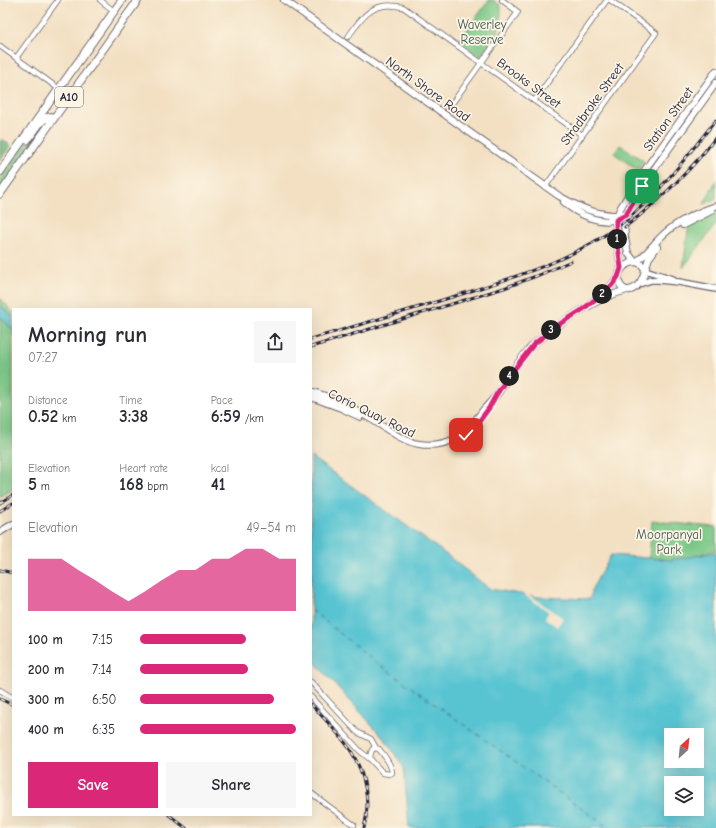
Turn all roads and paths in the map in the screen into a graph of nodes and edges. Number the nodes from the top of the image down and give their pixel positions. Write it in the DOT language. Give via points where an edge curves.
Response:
graph roads {
  1 [pos="58,0"];
  2 [pos="100,0"];
  3 [pos="122,0"];
  4 [pos="138,0"];
  5 [pos="284,0"];
  6 [pos="502,0"];
  7 [pos="608,0"];
  8 [pos="114,11"];
  9 [pos="348,36"];
  10 [pos="0,46"];
  11 [pos="16,58"];
  12 [pos="482,63"];
  13 [pos="716,71"];
  14 [pos="716,83"];
  15 [pos="59,89"];
  16 [pos="534,101"];
  17 [pos="448,109"];
  18 [pos="54,118"];
  19 [pos="582,135"];
  20 [pos="18,148"];
  21 [pos="0,172"];
  22 [pos="545,187"];
  23 [pos="0,194"];
  24 [pos="716,207"];
  25 [pos="626,215"];
  26 [pos="617,218"];
  27 [pos="635,262"];
  28 [pos="621,270"];
  29 [pos="645,270"];
  30 [pos="618,277"];
  31 [pos="679,282"];
  32 [pos="639,284"];
  33 [pos="716,289"];
  34 [pos="628,290"];
  35 [pos="582,310"];
  36 [pos="312,391"];
  37 [pos="496,395"];
  38 [pos="312,397"];
  39 [pos="12,525"];
  40 [pos="12,528"];
  41 [pos="0,534"];
  42 [pos="312,683"];
  43 [pos="0,690"];
  44 [pos="12,697"];
  45 [pos="312,698"];
  46 [pos="355,747"];
  47 [pos="373,749"];
  48 [pos="371,760"];
  49 [pos="312,794"];
  50 [pos="354,824"];
  1 -- 11 [label="street"];
  2 -- 8 [label="street"];
  3 -- 8 [label="highway, A10"];
  4 -- 18 [label="highway, A10"];
  5 -- 22 [label="main road, North Shore Road"];
  6 -- 12 [label="street" via="518,12"];
  7 -- 16 [label="street"];
  7 -- 19 [label="street, Stradbroke Street" via="656,33"];
  8 -- 15 [label="highway, A10"];
  9 -- 12 [label="street, Brooks Street" via="368,9 389,2 404,7"];
  10 -- 11 [label="street"];
  11 -- 15 [label="street"];
  12 -- 16 [label="street, Brooks Street"];
  12 -- 17 [label="street"];
  13 -- 26 [label="main road, Station Street" via="627,195"];
  14 -- 25 [label="main road, Station Street" via="642,186"];
  15 -- 20 [label="highway, A10"];
  16 -- 19 [label="street, Brooks Street"];
  18 -- 20 [label="highway" via="50,116 44,119 31,137"];
  18 -- 23 [label="highway, A10"];
  19 -- 22 [label="street, Stradbroke Street"];
  20 -- 21 [label="highway, A10"];
  22 -- 26 [label="main road, North Shore Road" via="573,210 608,221"];
  24 -- 27 [label="main road" via="675,225"];
  24 -- 29 [label="main road" via="667,236 653,252"];
  25 -- 26 [label="main road"];
  25 -- 27 [label="main road, Station Street" via="626,248"];
  26 -- 28 [label="main road, Station Street"];
  27 -- 28 [label="main road" via="625,265"];
  27 -- 29 [label="main road" via="640,263"];
  28 -- 30 [label="main road"];
  29 -- 31 [label="street"];
  29 -- 32 [label="main road"];
  30 -- 34 [label="main road" via="620,285"];
  30 -- 35 [label="main road, Corio Quay Road" via="609,288"];
  31 -- 32 [label="street" via="654,280"];
  31 -- 33 [label="street"];
  32 -- 34 [label="main road"];
  34 -- 35 [label="main road, Corio Quay Road" via="613,294"];
  35 -- 37 [label="main road, Corio Quay Road" via="534,344"];
  36 -- 37 [label="main road, Corio Quay Road" via="358,411 404,439 430,445 447,442 461,435"];
  37 -- 38 [label="main road, Corio Quay Road" via="478,423 462,438 437,448 403,442 357,415"];
  39 -- 41 [label="main road"];
  40 -- 41 [label="main road"];
  42 -- 47 [label="street" via="358,733 371,739"];
  43 -- 44 [label="street"];
  45 -- 46 [label="street"];
  46 -- 47 [label="street" via="364,751"];
  46 -- 48 [label="street"];
  47 -- 48 [label="street" via="370,754"];
  47 -- 48 [label="street" via="380,750 392,772 384,773"];
  49 -- 50 [label="street"];
}
